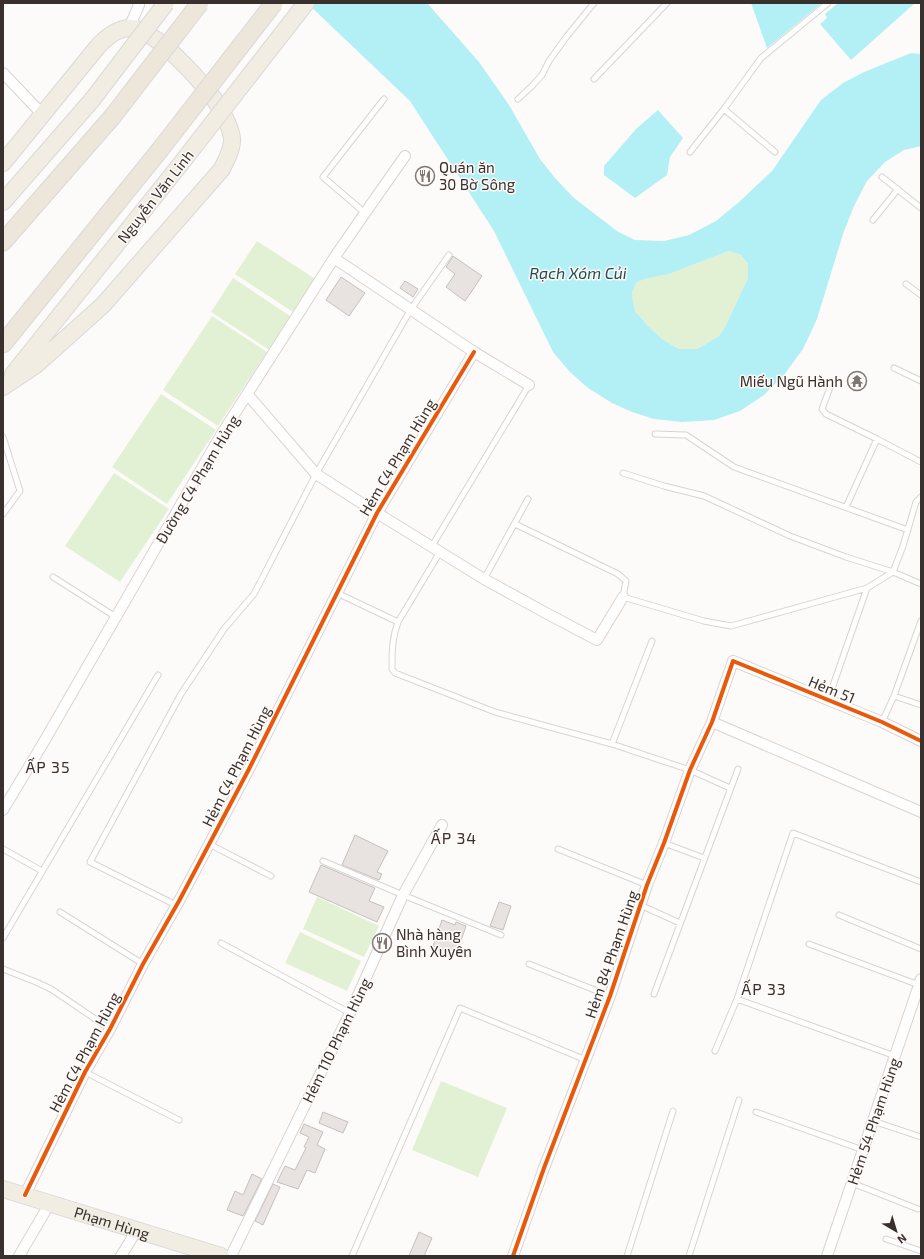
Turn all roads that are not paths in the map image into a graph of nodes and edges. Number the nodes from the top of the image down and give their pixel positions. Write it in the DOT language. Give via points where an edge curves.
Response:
graph roads {
  1 [pos="166,3"];
  2 [pos="200,3"];
  3 [pos="274,3"];
  4 [pos="306,3"];
  5 [pos="594,3"];
  6 [pos="667,3"];
  7 [pos="828,3"];
  8 [pos="139,4"];
  9 [pos="129,28"];
  10 [pos="3,73"];
  11 [pos="594,79"];
  12 [pos="384,99"];
  13 [pos="518,99"];
  14 [pos="724,109"];
  15 [pos="43,115"];
  16 [pos="690,152"];
  17 [pos="776,152"];
  18 [pos="405,156"];
  19 [pos="3,164"];
  20 [pos="882,177"];
  21 [pos="898,189"];
  22 [pos="3,202"];
  23 [pos="921,208"];
  24 [pos="364,212"];
  25 [pos="873,220"];
  26 [pos="3,242"];
  27 [pos="449,255"];
  28 [pos="334,258"];
  29 [pos="906,284"];
  30 [pos="921,295"];
  31 [pos="411,309"];
  32 [pos="3,344"];
  33 [pos="474,352"];
  34 [pos="894,368"];
  35 [pos="921,381"];
  36 [pos="832,382"];
  37 [pos="530,384"];
  38 [pos="3,387"];
  39 [pos="248,394"];
  40 [pos="655,434"];
  41 [pos="3,437"];
  42 [pos="877,439"];
  43 [pos="921,462"];
  44 [pos="623,473"];
  45 [pos="316,474"];
  46 [pos="921,497"];
  47 [pos="528,499"];
  48 [pos="846,507"];
  49 [pos="377,513"];
  50 [pos="3,514"];
  51 [pos="514,524"];
  52 [pos="908,530"];
  53 [pos="436,549"];
  54 [pos="893,572"];
  55 [pos="53,577"];
  56 [pos="484,579"];
  57 [pos="921,584"];
  58 [pos="867,588"];
  59 [pos="337,593"];
  60 [pos="623,597"];
  61 [pos="116,617"];
  62 [pos="921,621"];
  63 [pos="398,622"];
  64 [pos="652,641"];
  65 [pos="733,661"];
  66 [pos="158,675"];
  67 [pos="894,696"];
  68 [pos="828,700"];
  69 [pos="921,705"];
  70 [pos="712,722"];
  71 [pos="882,722"];
  72 [pos="921,741"];
  73 [pos="612,744"];
  74 [pos="738,769"];
  75 [pos="690,770"];
  76 [pos="730,788"];
  77 [pos="3,810"];
  78 [pos="921,812"];
  79 [pos="442,825"];
  80 [pos="664,842"];
  81 [pos="209,844"];
  82 [pos="3,849"];
  83 [pos="558,849"];
  84 [pos="704,858"];
  85 [pos="323,861"];
  86 [pos="42,871"];
  87 [pos="271,876"];
  88 [pos="921,882"];
  89 [pos="647,885"];
  90 [pos="403,895"];
  91 [pos="176,905"];
  92 [pos="640,905"];
  93 [pos="60,912"];
  94 [pos="839,915"];
  95 [pos="680,923"];
  96 [pos="501,935"];
  97 [pos="3,938"];
  98 [pos="221,943"];
  99 [pos="809,944"];
  100 [pos="921,949"];
  101 [pos="143,964"];
  102 [pos="529,964"];
  103 [pos="3,968"];
  104 [pos="920,982"];
  105 [pos="654,994"];
  106 [pos="610,996"];
  107 [pos="737,999"];
  108 [pos="350,1013"];
  109 [pos="110,1029"];
  110 [pos="715,1050"];
  111 [pos="895,1056"];
  112 [pos="586,1060"];
  113 [pos="85,1072"];
  114 [pos="739,1100"];
  115 [pos="673,1111"];
  116 [pos="756,1112"];
  117 [pos="179,1120"];
  118 [pos="873,1121"];
  119 [pos="921,1137"];
  120 [pos="863,1150"];
  121 [pos="852,1183"];
  122 [pos="3,1189"];
  123 [pos="25,1195"];
  124 [pos="50,1203"];
  125 [pos="918,1209"];
  126 [pos="137,1230"];
  127 [pos="886,1239"];
  128 [pos="921,1250"];
  129 [pos="19,1256"];
  130 [pos="121,1256"];
  131 [pos="221,1256"];
  132 [pos="231,1256"];
  133 [pos="352,1256"];
  134 [pos="513,1256"];
  135 [pos="627,1256"];
  136 [pos="688,1256"];
  137 [pos="827,1256"];
  1 -- 22 [label="main road, bridge" via="92,100"];
  2 -- 26 [label="highway, bridge" via="113,116"];
  3 -- 32 [label="highway, Nguyễn Văn Linh, bridge" via="159,151"];
  4 -- 38 [label="main road, Nguyễn Văn Linh, bridge"];
  5 -- 13 [label="lane" via="567,36 542,75"];
  6 -- 11 [label="lane"];
  7 -- 14 [label="lane" via="761,58"];
  8 -- 9 [label="street"];
  9 -- 15 [label="main road" via="107,37"];
  9 -- 38 [label="main road" via="138,29 158,41 179,60 215,101 230,126 232,140 229,155 222,170 103,305 36,365"];
  10 -- 15 [label="street"];
  12 -- 24 [label="lane" via="323,177"];
  14 -- 16 [label="lane"];
  14 -- 17 [label="lane"];
  15 -- 19 [label="main road"];
  18 -- 24 [label="street, Đường C4 Phạm Hủng"];
  20 -- 21 [label="lane"];
  21 -- 23 [label="lane"];
  21 -- 25 [label="lane"];
  24 -- 28 [label="street, Đường C4 Phạm Hủng"];
  27 -- 31 [label="lane"];
  28 -- 31 [label="street"];
  28 -- 39 [label="street, Đường C4 Phạm Hủng"];
  29 -- 30 [label="lane"];
  31 -- 33 [label="street"];
  31 -- 45 [label="lane"];
  33 -- 37 [label="street"];
  33 -- 49 [label="street, Hẻm C4 Phạm Hùng"];
  34 -- 35 [label="lane"];
  36 -- 42 [label="lane" via="822,409 824,412"];
  37 -- 53 [label="lane"];
  39 -- 45 [label="street"];
  39 -- 61 [label="street, Đường C4 Phạm Hủng" via="221,435"];
  40 -- 48 [label="lane" via="686,435 734,466"];
  41 -- 50 [label="lane" via="20,491"];
  42 -- 43 [label="lane"];
  42 -- 48 [label="lane"];
  44 -- 54 [label="lane" via="704,496 790,536"];
  45 -- 49 [label="street"];
  45 -- 91 [label="lane" via="254,594 224,630 181,694 90,862"];
  46 -- 52 [label="lane" via="916,502"];
  47 -- 51 [label="lane"];
  48 -- 52 [label="lane"];
  49 -- 53 [label="street"];
  49 -- 59 [label="street, Hẻm C4 Phạm Hùng"];
  51 -- 56 [label="lane"];
  51 -- 60 [label="lane" via="618,574 626,580"];
  52 -- 54 [label="lane"];
  53 -- 56 [label="street"];
  53 -- 63 [label="lane"];
  54 -- 57 [label="lane"];
  54 -- 58 [label="lane"];
  55 -- 61 [label="lane"];
  56 -- 60 [label="street" via="597,640"];
  58 -- 60 [label="lane" via="731,626 704,621"];
  58 -- 68 [label="lane"];
  59 -- 63 [label="lane"];
  59 -- 81 [label="street, Hẻm C4 Phạm Hùng"];
  61 -- 77 [label="street, Đường C4 Phạm Hủng"];
  62 -- 67 [label="lane"];
  63 -- 73 [label="lane" via="392,639 394,673 495,712"];
  64 -- 73 [label="lane"];
  65 -- 68 [label="street, Hẻm 51"];
  65 -- 70 [label="street, Hẻm 84 Phạm Hùng"];
  66 -- 86 [label="lane"];
  67 -- 69 [label="lane"];
  67 -- 71 [label="lane"];
  68 -- 71 [label="street, Hẻm 51"];
  70 -- 75 [label="street, Hẻm 84 Phạm Hùng"];
  70 -- 78 [label="street"];
  71 -- 72 [label="street, Hẻm 51"];
  73 -- 75 [label="lane"];
  74 -- 76 [label="lane"];
  75 -- 76 [label="lane"];
  75 -- 80 [label="street, Hẻm 84 Phạm Hùng"];
  76 -- 84 [label="lane"];
  79 -- 90 [label="street, Hẻm 110 Phạm Hùng"];
  80 -- 84 [label="lane"];
  80 -- 89 [label="street, Hẻm 84 Phạm Hùng"];
  81 -- 87 [label="lane"];
  81 -- 91 [label="street, Hẻm C4 Phạm Hùng"];
  82 -- 86 [label="lane"];
  83 -- 89 [label="lane"];
  84 -- 95 [label="lane"];
  85 -- 90 [label="lane"];
  86 -- 97 [label="lane"];
  88 -- 107 [label="lane" via="793,834"];
  89 -- 92 [label="street, Hẻm 84 Phạm Hùng"];
  90 -- 96 [label="lane"];
  90 -- 108 [label="street, Hẻm 110 Phạm Hùng"];
  91 -- 101 [label="street, Hẻm C4 Phạm Hùng"];
  92 -- 95 [label="lane"];
  92 -- 106 [label="street, Hẻm 84 Phạm Hùng"];
  93 -- 101 [label="lane"];
  94 -- 100 [label="lane"];
  95 -- 105 [label="lane"];
  98 -- 108 [label="lane"];
  99 -- 104 [label="lane"];
  101 -- 109 [label="street, Hẻm C4 Phạm Hùng"];
  102 -- 106 [label="lane"];
  103 -- 109 [label="lane" via="51,989"];
  104 -- 111 [label="street, Hẻm 54 Phạm Hùng"];
  106 -- 112 [label="street, Hẻm 84 Phạm Hùng"];
  107 -- 110 [label="lane"];
  107 -- 111 [label="lane"];
  108 -- 132 [label="street, Hẻm 110 Phạm Hùng"];
  109 -- 113 [label="street, Hẻm C4 Phạm Hùng"];
  111 -- 118 [label="street, Hẻm 54 Phạm Hùng"];
  112 -- 133 [label="lane" via="460,1008"];
  112 -- 134 [label="street, Hẻm 84 Phạm Hùng"];
  113 -- 117 [label="lane"];
  113 -- 123 [label="street, Hẻm C4 Phạm Hùng"];
  114 -- 136 [label="lane"];
  115 -- 135 [label="lane"];
  116 -- 120 [label="lane"];
  118 -- 119 [label="lane"];
  118 -- 120 [label="street, Hẻm 54 Phạm Hùng"];
  120 -- 121 [label="street, Hẻm 54 Phạm Hùng"];
  121 -- 125 [label="lane"];
  121 -- 137 [label="street, Hẻm 54 Phạm Hùng"];
  122 -- 123 [label="main road, Phạm Hùng"];
  123 -- 124 [label="main road, Phạm Hùng"];
  124 -- 126 [label="main road, Phạm Hùng"];
  124 -- 129 [label="street"];
  126 -- 130 [label="street"];
  126 -- 131 [label="main road, Phạm Hùng"];
  127 -- 128 [label="lane"];
}
